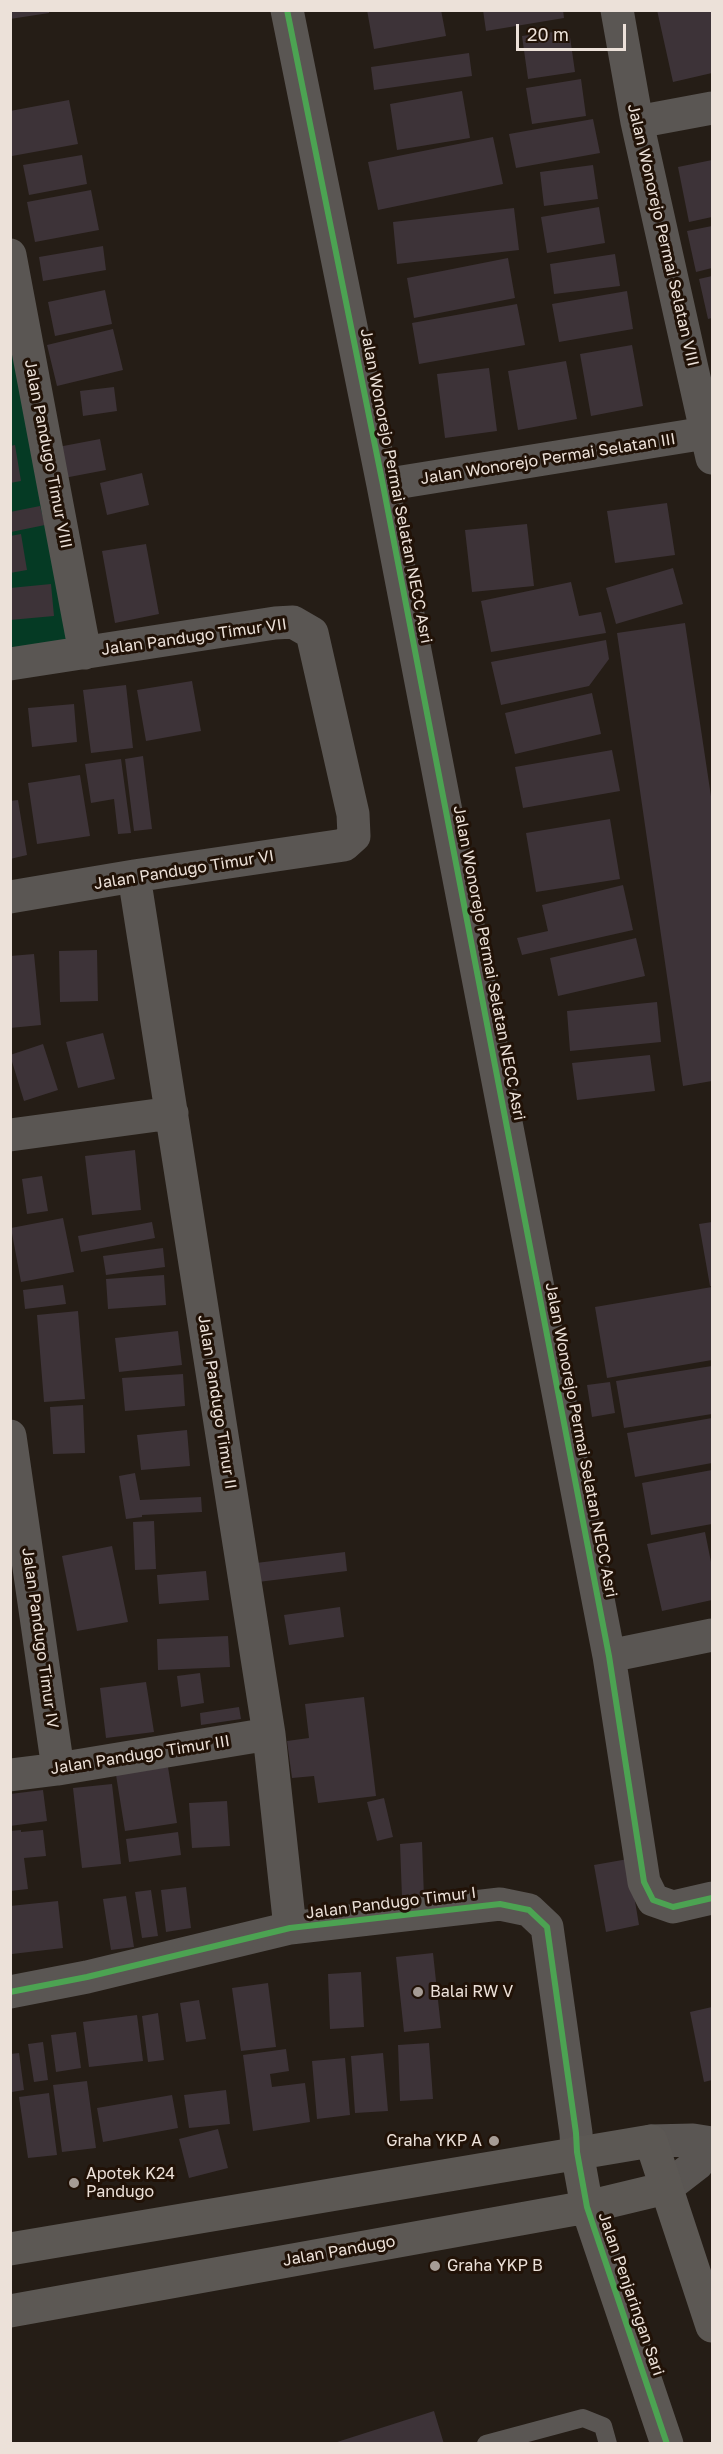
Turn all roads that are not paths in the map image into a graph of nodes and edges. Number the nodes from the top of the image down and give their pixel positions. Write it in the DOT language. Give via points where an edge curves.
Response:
graph roads {
  1 [pos="287,10"];
  2 [pos="616,10"];
  3 [pos="712,108"];
  4 [pos="637,122"];
  5 [pos="10,255"];
  6 [pos="711,441"];
  7 [pos="383,485"];
  8 [pos="85,653"];
  9 [pos="10,664"];
  10 [pos="354,836"];
  11 [pos="134,876"];
  12 [pos="10,897"];
  13 [pos="172,1113"];
  14 [pos="10,1135"];
  15 [pos="10,1436"];
  16 [pos="712,1635"];
  17 [pos="609,1656"];
  18 [pos="268,1734"];
  19 [pos="58,1769"];
  20 [pos="10,1775"];
  21 [pos="712,1898"];
  22 [pos="290,1929"];
  23 [pos="10,1992"];
  24 [pos="651,2141"];
  25 [pos="712,2143"];
  26 [pos="577,2151"];
  27 [pos="666,2188"];
  28 [pos="587,2207"];
  29 [pos="10,2249"];
  30 [pos="10,2311"];
  31 [pos="712,2326"];
  32 [pos="486,2444"];
  33 [pos="608,2444"];
  34 [pos="667,2444"];
  1 -- 7 [label="street, Jalan Wonorejo Permai Selatan NECC Asri"];
  2 -- 4 [label="street, Jalan Wonorejo Permai Selatan VIII"];
  3 -- 4 [label="street"];
  4 -- 6 [label="street, Jalan Wonorejo Permai Selatan VIII"];
  5 -- 8 [label="street, Jalan Pandugo Timur VIII"];
  6 -- 7 [label="street, Jalan Wonorejo Permai Selatan III"];
  7 -- 17 [label="street, Jalan Wonorejo Permai Selatan NECC Asri"];
  8 -- 9 [label="street, Jalan Pandugo Timur VII"];
  8 -- 10 [label="street, Jalan Pandugo Timur VII" via="275,623 293,622 312,633 353,814"];
  10 -- 11 [label="street, Jalan Pandugo Timur VI" via="344,845"];
  11 -- 12 [label="street, Jalan Pandugo Timur VI"];
  11 -- 13 [label="street, Jalan Pandugo Timur II"];
  13 -- 14 [label="street"];
  13 -- 18 [label="street, Jalan Pandugo Timur II"];
  15 -- 19 [label="street, Jalan Pandugo Timur IV"];
  16 -- 17 [label="street"];
  17 -- 21 [label="street, Jalan Wonorejo Permai Selatan NECC Asri" via="644,1882 653,1900 673,1907"];
  18 -- 19 [label="street, Jalan Pandugo Timur III"];
  18 -- 22 [label="street, Jalan Pandugo Timur II"];
  19 -- 20 [label="street, Jalan Pandugo Timur III"];
  22 -- 23 [label="street, Jalan Pandugo Timur I"];
  22 -- 26 [label="street, Jalan Pandugo Timur I" via="500,1904 529,1910 547,1927"];
  24 -- 25 [label="street"];
  24 -- 26 [label="street"];
  24 -- 27 [label="street"];
  25 -- 27 [label="street" via="697,2164"];
  26 -- 28 [label="street, Jalan Penjaringan Sari"];
  26 -- 29 [label="street"];
  27 -- 28 [label="street, Jalan Pandugo"];
  27 -- 31 [label="street"];
  28 -- 30 [label="street, Jalan Pandugo"];
  28 -- 34 [label="street, Jalan Penjaringan Sari"];
  32 -- 33 [label="lane" via="583,2418 603,2426"];
}
